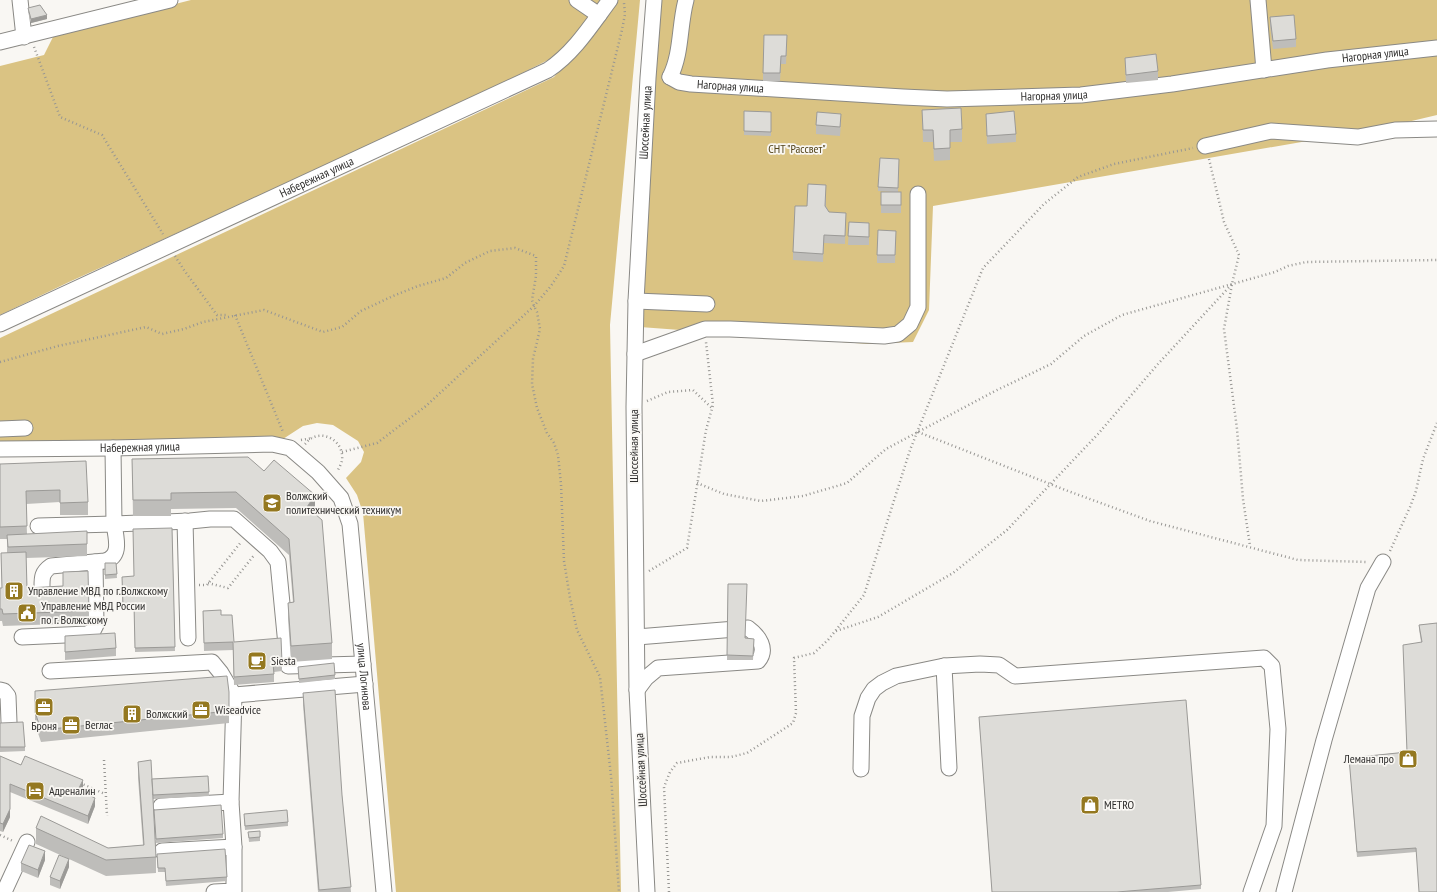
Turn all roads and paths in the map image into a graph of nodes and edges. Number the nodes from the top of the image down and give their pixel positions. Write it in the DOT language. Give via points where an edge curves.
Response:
graph roads {
  1 [pos="20,0"];
  2 [pos="577,0"];
  3 [pos="610,0"];
  4 [pos="624,0"];
  5 [pos="654,0"];
  6 [pos="686,0"];
  7 [pos="1258,0"];
  8 [pos="166,1"];
  9 [pos="599,15"];
  10 [pos="24,37"];
  11 [pos="0,42"];
  12 [pos="1437,48"];
  13 [pos="1264,70"];
  14 [pos="670,77"];
  15 [pos="648,78"];
  16 [pos="1437,129"];
  17 [pos="1205,146"];
  18 [pos="918,194"];
  19 [pos="1437,260"];
  20 [pos="1232,284"];
  21 [pos="636,301"];
  22 [pos="707,304"];
  23 [pos="534,306"];
  24 [pos="0,324"];
  25 [pos="705,329"];
  26 [pos="635,354"];
  27 [pos="0,362"];
  28 [pos="634,407"];
  29 [pos="712,408"];
  30 [pos="1437,423"];
  31 [pos="25,428"];
  32 [pos="0,429"];
  33 [pos="918,432"];
  34 [pos="305,444"];
  35 [pos="113,448"];
  36 [pos="0,449"];
  37 [pos="342,452"];
  38 [pos="338,470"];
  39 [pos="318,472"];
  40 [pos="697,483"];
  41 [pos="1050,484"];
  42 [pos="185,521"];
  43 [pos="114,524"];
  44 [pos="38,526"];
  45 [pos="249,532"];
  46 [pos="263,544"];
  47 [pos="1250,546"];
  48 [pos="96,562"];
  49 [pos="1383,562"];
  50 [pos="635,578"];
  51 [pos="208,583"];
  52 [pos="187,586"];
  53 [pos="42,590"];
  54 [pos="836,631"];
  55 [pos="22,637"];
  56 [pos="638,637"];
  57 [pos="188,638"];
  58 [pos="362,664"];
  59 [pos="944,666"];
  60 [pos="50,671"];
  61 [pos="365,684"];
  62 [pos="0,690"];
  63 [pos="637,690"];
  64 [pos="234,695"];
  65 [pos="10,722"];
  66 [pos="104,760"];
  67 [pos="949,768"];
  68 [pos="861,770"];
  69 [pos="78,782"];
  70 [pos="105,794"];
  71 [pos="231,802"];
  72 [pos="161,806"];
  73 [pos="107,816"];
  74 [pos="0,835"];
  75 [pos="23,843"];
  76 [pos="234,847"];
  77 [pos="162,851"];
  78 [pos="10,890"];
  79 [pos="214,892"];
  80 [pos="384,892"];
  81 [pos="619,892"];
  82 [pos="647,892"];
  83 [pos="669,892"];
  84 [pos="1251,892"];
  85 [pos="1284,892"];
  1 -- 10 [label="street"];
  2 -- 9 [label="street"];
  3 -- 9 [label="street, Набережная улица"];
  4 -- 23 [label="path" via="622,30 564,266"];
  5 -- 15 [label="street, Шоссейная улица"];
  6 -- 14 [label="street" via="680,27 679,53"];
  7 -- 13 [label="street"];
  8 -- 10 [label="street"];
  9 -- 24 [label="street, Набережная улица" via="568,55 548,70"];
  10 -- 11 [label="street"];
  12 -- 13 [label="street, Нагорная улица"];
  13 -- 14 [label="street, Нагорная улица" via="1081,95 947,98 691,84"];
  14 -- 15 [label="street"];
  15 -- 21 [label="street, Шоссейная улица"];
  16 -- 17 [label="street" via="1395,130 1358,137 1271,131"];
  17 -- 20 [label="path" via="1224,222 1239,255"];
  17 -- 33 [label="path" via="1114,164 1078,177 1044,204 983,268"];
  18 -- 25 [label="street" via="918,307 910,324 898,334 884,336"];
  19 -- 20 [label="path" via="1306,262"];
  20 -- 33 [label="path" via="1122,315 1084,336 1051,364"];
  20 -- 41 [label="path"];
  20 -- 47 [label="path" via="1224,329"];
  21 -- 22 [label="street"];
  21 -- 26 [label="street, Шоссейная улица"];
  23 -- 27 [label="path" via="532,300 536,256 514,248 490,251 465,263 446,278 393,296 361,311 342,327 323,332 264,310 202,322 162,334 146,327 58,346"];
  23 -- 37 [label="path" via="426,406 377,443"];
  23 -- 81 [label="path" via="538,312 540,329 533,359 532,384 546,433 554,443 558,455 564,561 570,598 578,630 600,677"];
  25 -- 26 [label="street"];
  25 -- 29 [label="path"];
  26 -- 28 [label="street, Шоссейная улица"];
  28 -- 29 [label="path" via="668,392 693,390"];
  28 -- 50 [label="street, Шоссейная улица"];
  29 -- 40 [label="path"];
  30 -- 49 [label="path" via="1422,459 1410,507"];
  31 -- 32 [label="street"];
  33 -- 40 [label="path" via="886,449 847,483 803,496 761,501 724,494"];
  33 -- 41 [label="path"];
  33 -- 54 [label="path" via="864,595"];
  34 -- 37 [label="path" via="312,438 326,436 338,443"];
  35 -- 36 [label="street, Набережная улица"];
  35 -- 39 [label="street, Набережная улица" via="272,444 290,448"];
  35 -- 43 [label="street"];
  37 -- 38 [label="path" via="342,462"];
  39 -- 58 [label="street, улица Логинова" via="341,498 350,524"];
  40 -- 50 [label="path" via="687,548"];
  41 -- 47 [label="path" via="1150,521"];
  41 -- 54 [label="path" via="1007,530 952,573 878,617"];
  42 -- 43 [label="street"];
  42 -- 45 [label="street" via="234,519"];
  42 -- 52 [label="street"];
  43 -- 44 [label="street"];
  43 -- 48 [label="street" via="117,550 115,556 106,561"];
  45 -- 46 [label="street"];
  45 -- 51 [label="path"];
  46 -- 51 [label="path" via="228,588"];
  46 -- 58 [label="street" via="278,562 288,666"];
  47 -- 49 [label="path" via="1298,560"];
  48 -- 53 [label="street" via="51,566 44,571"];
  48 -- 55 [label="street" via="97,615 93,631 87,634"];
  49 -- 85 [label="street" via="1368,588"];
  50 -- 56 [label="street, Шоссейная улица"];
  51 -- 52 [label="path"];
  52 -- 57 [label="street"];
  54 -- 83 [label="path" via="814,653 794,658 794,723 747,753 677,763 670,772 664,787"];
  56 -- 63 [label="street, Шоссейная улица"];
  56 -- 63 [label="street" via="748,628 762,643 762,656 758,661 751,662 658,668"];
  58 -- 61 [label="street, улица Логинова"];
  59 -- 67 [label="street"];
  59 -- 68 [label="street" via="896,676 874,689 862,716"];
  59 -- 84 [label="street" via="999,665 1015,676 1264,658 1272,666 1278,729 1274,826"];
  60 -- 64 [label="street" via="212,662 222,673"];
  61 -- 64 [label="street"];
  61 -- 80 [label="street, улица Логинова"];
  62 -- 65 [label="street" via="8,696"];
  63 -- 82 [label="street, Шоссейная улица"];
  64 -- 71 [label="street"];
  66 -- 70 [label="path"];
  69 -- 70 [label="path"];
  70 -- 73 [label="path"];
  71 -- 72 [label="street"];
  71 -- 76 [label="street"];
  74 -- 75 [label="path"];
  75 -- 78 [label="street"];
  76 -- 77 [label="street"];
  76 -- 79 [label="street" via="234,891"];
}
